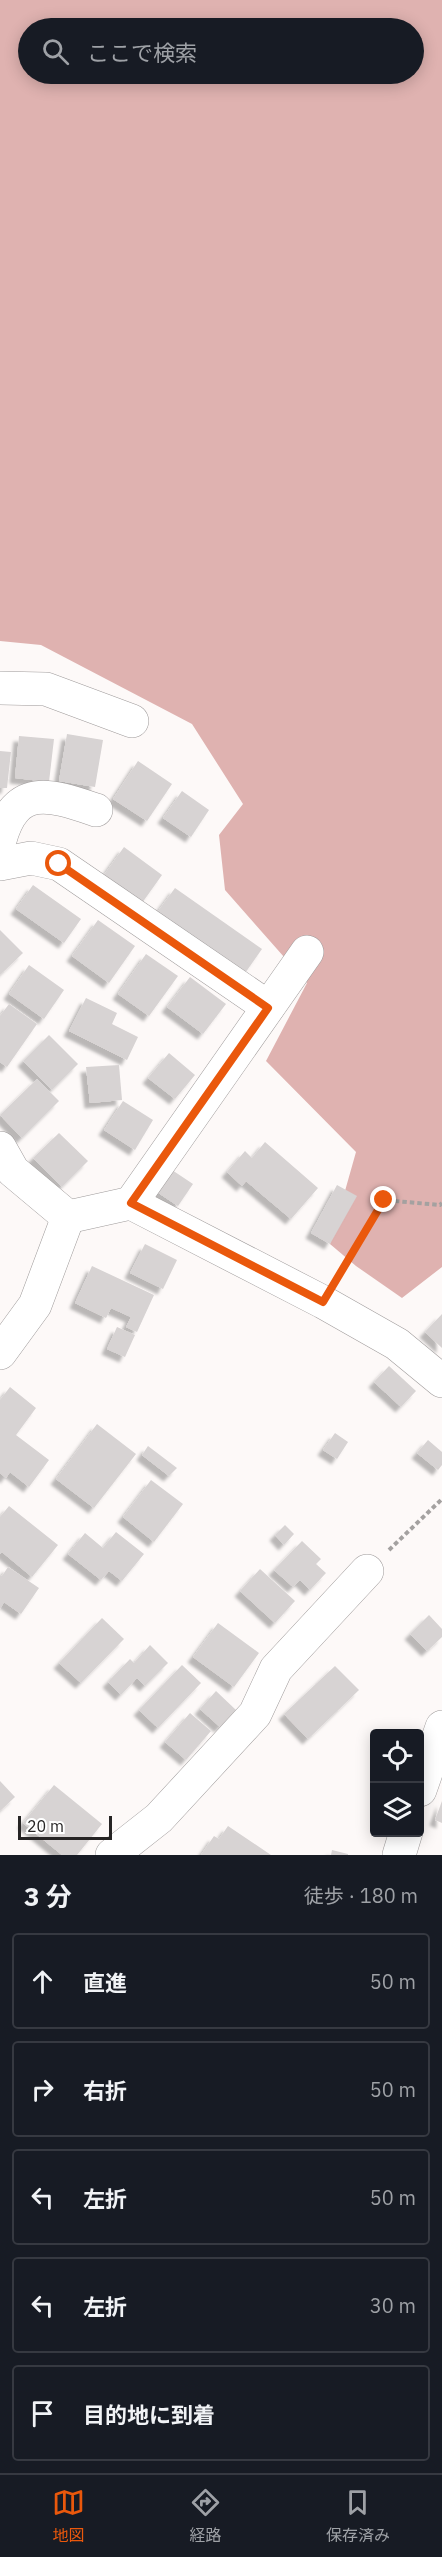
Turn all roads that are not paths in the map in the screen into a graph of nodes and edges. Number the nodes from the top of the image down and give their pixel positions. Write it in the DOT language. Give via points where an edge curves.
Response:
graph roads {
  1 [pos="0,688"];
  2 [pos="132,721"];
  3 [pos="96,810"];
  4 [pos="2,826"];
  5 [pos="0,864"];
  6 [pos="307,952"];
  7 [pos="268,1008"];
  8 [pos="0,1148"];
  9 [pos="131,1203"];
  10 [pos="68,1217"];
  11 [pos="0,1353"];
  12 [pos="442,1381"];
  13 [pos="367,1571"];
  14 [pos="442,1727"];
  15 [pos="422,1783"];
  16 [pos="405,1837"];
  17 [pos="112,1855"];
  18 [pos="399,1855"];
  1 -- 2 [label="street" via="46,689"];
  3 -- 4 [label="street" via="56,797 33,799 18,804"];
  5 -- 7 [label="street" via="31,858 59,864"];
  6 -- 7 [label="street"];
  7 -- 9 [label="street"];
  8 -- 10 [label="street" via="13,1171"];
  9 -- 10 [label="street"];
  9 -- 12 [label="street" via="397,1344"];
  10 -- 11 [label="street" via="35,1305"];
  13 -- 17 [label="street" via="276,1670 255,1714 159,1818"];
  14 -- 15 [label="street"];
  16 -- 18 [label="street"];
}
